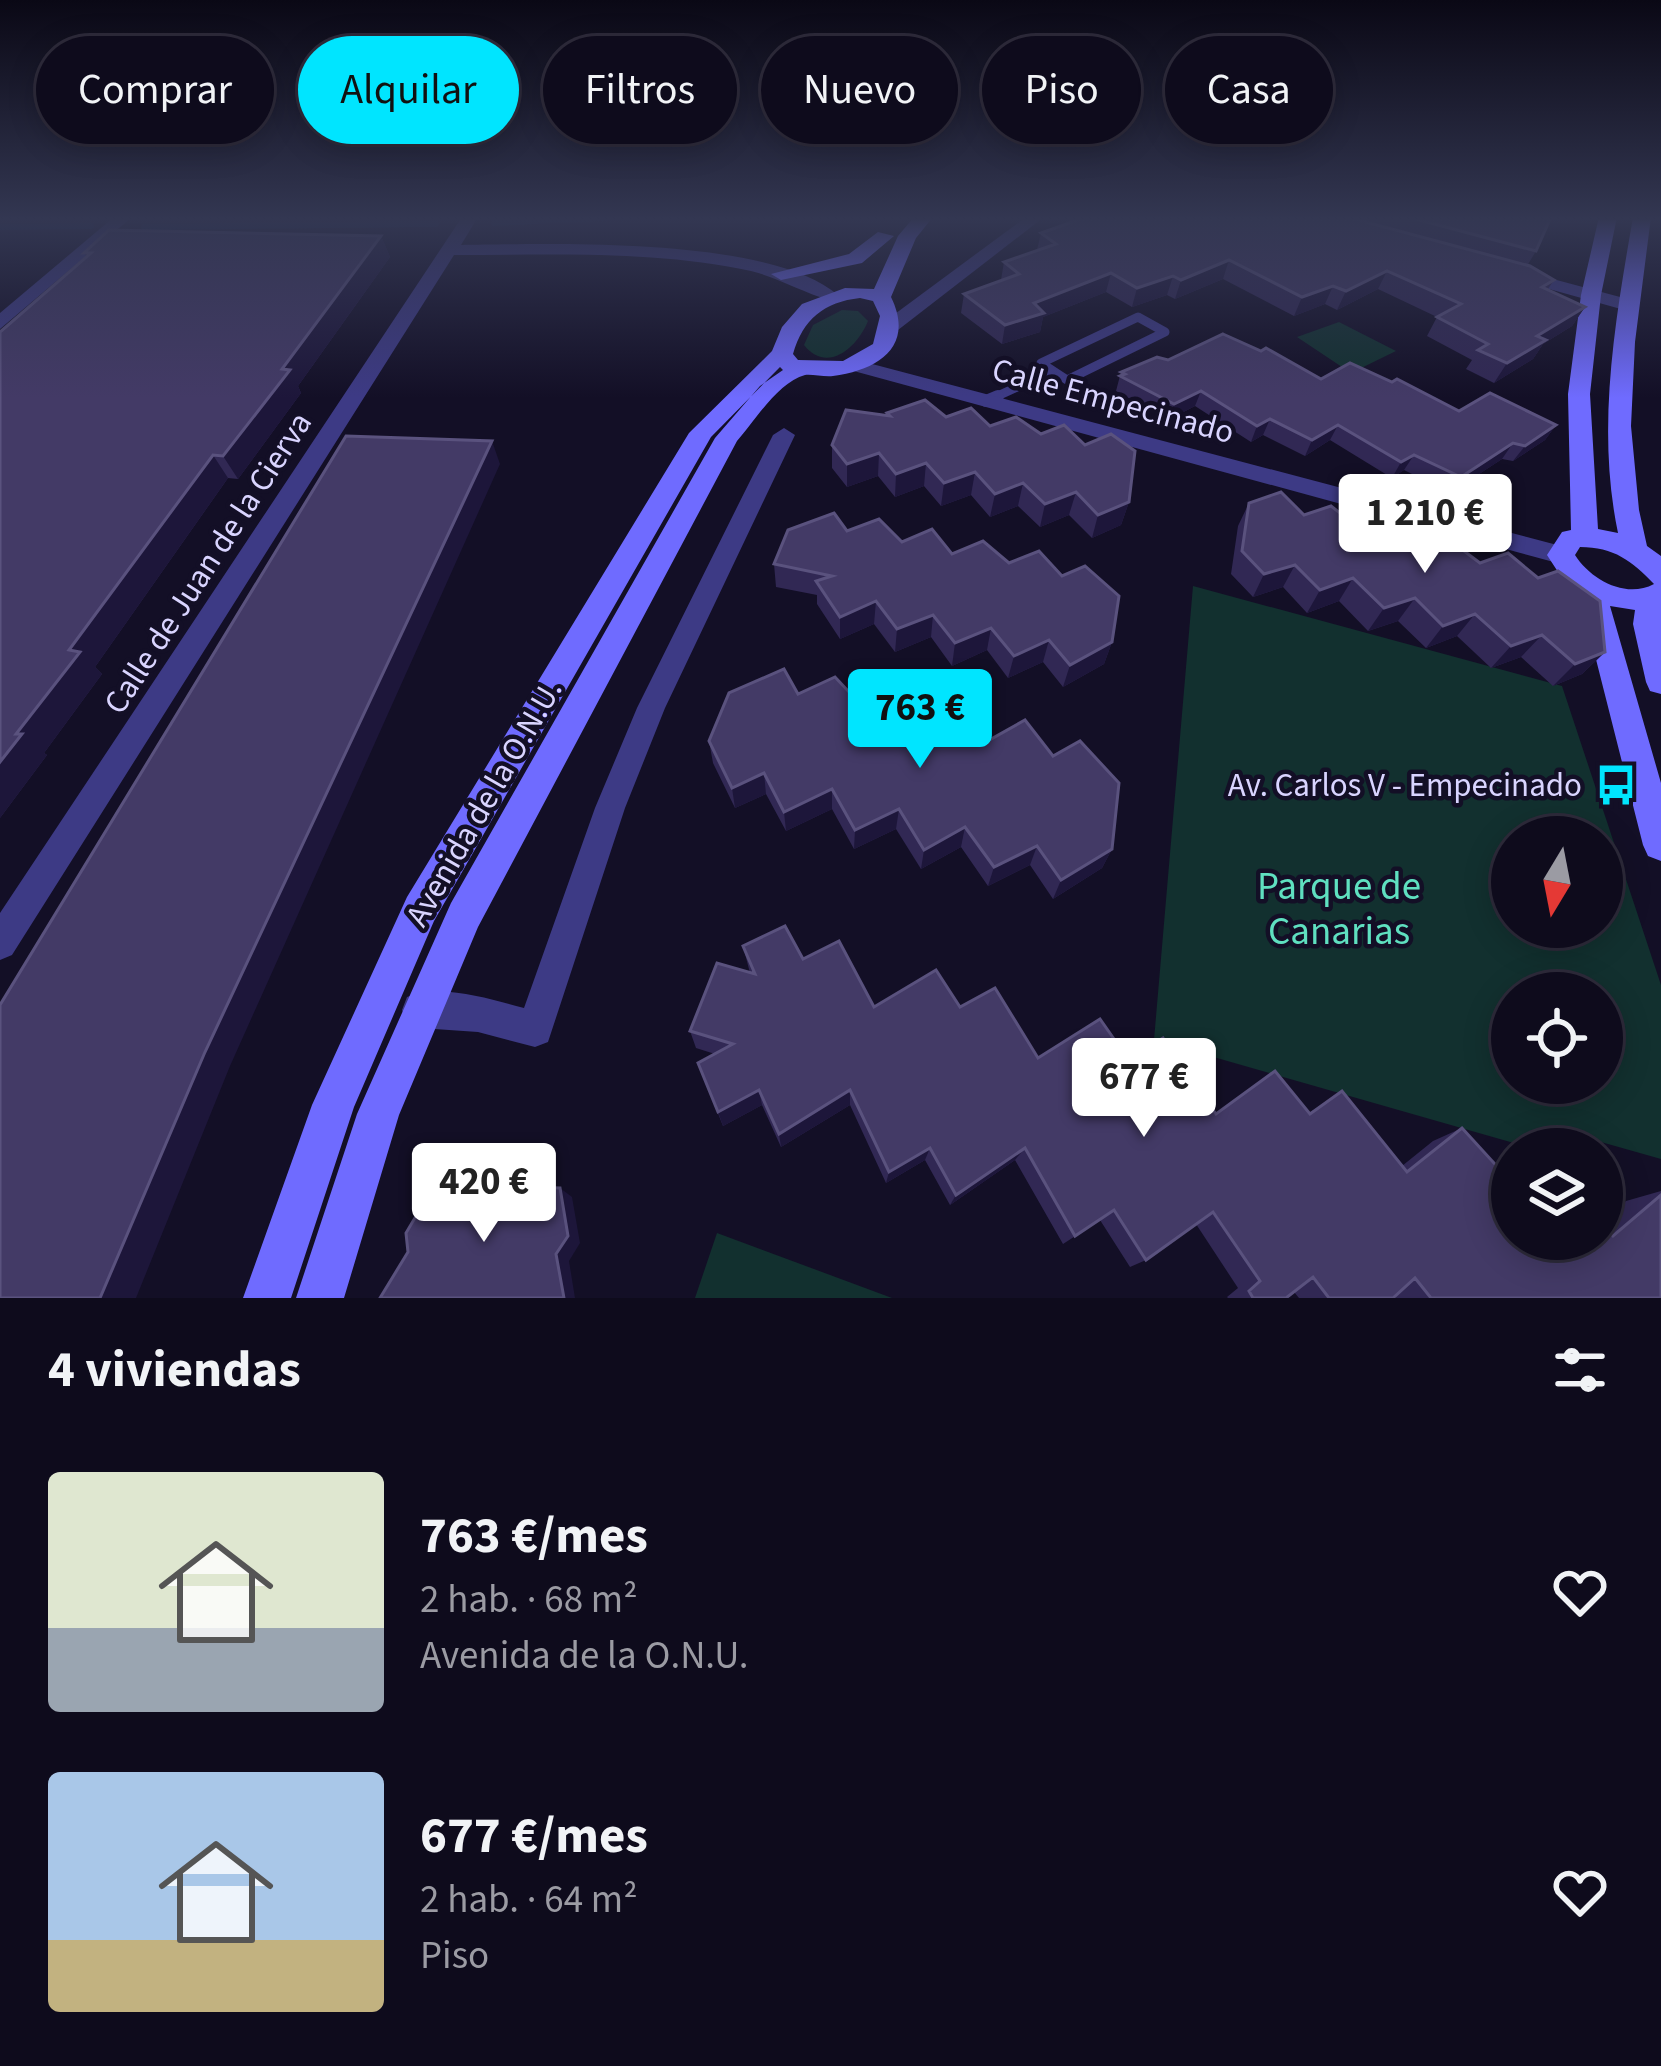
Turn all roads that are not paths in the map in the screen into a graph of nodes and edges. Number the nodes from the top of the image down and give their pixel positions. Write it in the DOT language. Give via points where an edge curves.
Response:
graph roads {
  1 [pos="53,278"];
  2 [pos="432,278"];
  3 [pos="793,278"];
  4 [pos="874,278"];
  5 [pos="880,278"];
  6 [pos="955,278"];
  7 [pos="1528,278"];
  8 [pos="1595,278"];
  9 [pos="1632,278"];
  10 [pos="870,294"];
  11 [pos="830,295"];
  12 [pos="1591,295"];
  13 [pos="1628,305"];
  14 [pos="0,323"];
  15 [pos="891,326"];
  16 [pos="791,362"];
  17 [pos="857,366"];
  18 [pos="1052,370"];
  19 [pos="986,401"];
  20 [pos="784,435"];
  21 [pos="1585,537"];
  22 [pos="1635,550"];
  23 [pos="1561,555"];
  24 [pos="1586,586"];
  25 [pos="1658,589"];
  26 [pos="1661,682"];
  27 [pos="1661,845"];
  28 [pos="0,943"];
  29 [pos="420,1010"];
  30 [pos="267,1298"];
  31 [pos="320,1298"];
  1 -- 14 [label="street"];
  2 -- 28 [label="street, Calle de Juan de la Cierva"];
  3 -- 11 [label="street"];
  4 -- 10 [label="street"];
  5 -- 10 [label="street"];
  6 -- 15 [label="street"];
  7 -- 12 [label="street"];
  8 -- 12 [label="street"];
  9 -- 13 [label="street"];
  10 -- 11 [label="street"];
  10 -- 15 [label="street" via="890,310"];
  11 -- 16 [label="street" via="794,323"];
  12 -- 13 [label="street"];
  12 -- 21 [label="street" via="1579,394"];
  13 -- 22 [label="street" via="1618,403 1625,516"];
  15 -- 17 [label="street"];
  16 -- 17 [label="street" via="831,372"];
  16 -- 29 [label="street, Avenida de la O.N.U." via="727,438"];
  16 -- 30 [label="street, Avenida de la O.N.U." via="747,384 701,433 419,909 333,1105"];
  17 -- 19 [label="street, Calle Empecinado"];
  18 -- 18 [label="lane" via="1067,380 1165,332 1138,317 1040,363"];
  18 -- 19 [label="lane"];
  19 -- 23 [label="street, Calle Empecinado"];
  20 -- 29 [label="street" via="651,708 535,1029"];
  21 -- 22 [label="street"];
  21 -- 23 [label="street" via="1564,544"];
  22 -- 25 [label="street"];
  23 -- 24 [label="street"];
  24 -- 25 [label="street" via="1631,601"];
  24 -- 27 [label="street"];
  25 -- 26 [label="street" via="1648,624"];
  29 -- 31 [label="street, Avenida de la O.N.U."];
}
